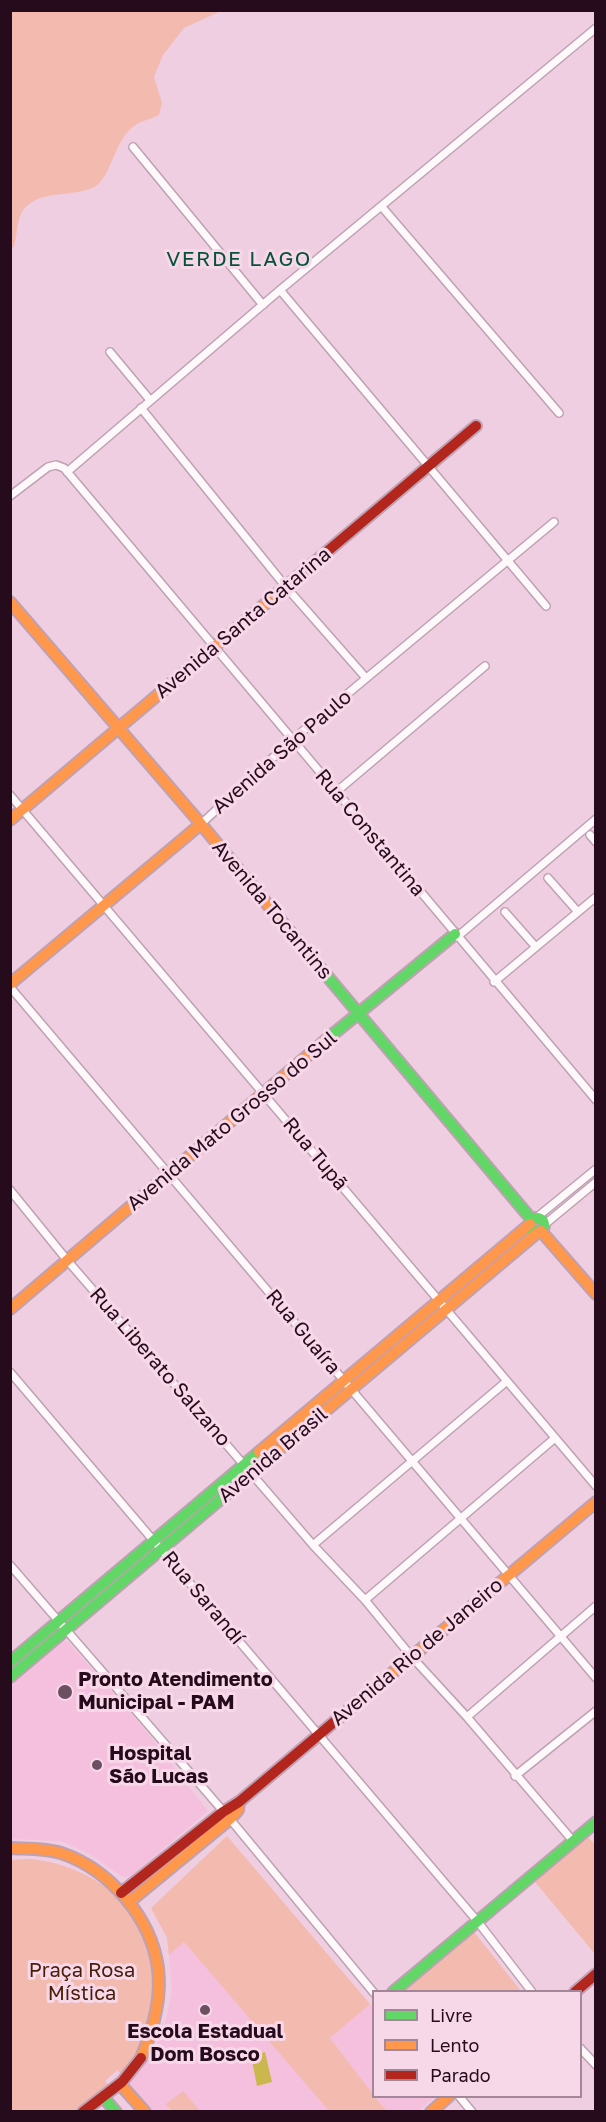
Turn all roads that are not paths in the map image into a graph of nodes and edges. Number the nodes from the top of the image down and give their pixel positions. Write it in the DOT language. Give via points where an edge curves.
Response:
graph roads {
  1 [pos="596,28"];
  2 [pos="133,147"];
  3 [pos="382,207"];
  4 [pos="280,290"];
  5 [pos="262,305"];
  6 [pos="110,352"];
  7 [pos="150,400"];
  8 [pos="141,408"];
  9 [pos="559,413"];
  10 [pos="477,426"];
  11 [pos="429,467"];
  12 [pos="67,472"];
  13 [pos="10,496"];
  14 [pos="554,522"];
  15 [pos="508,561"];
  16 [pos="286,587"];
  17 [pos="10,602"];
  18 [pos="546,606"];
  19 [pos="214,647"];
  20 [pos="485,666"];
  21 [pos="366,678"];
  22 [pos="119,729"];
  23 [pos="292,740"];
  24 [pos="336,792"];
  25 [pos="10,795"];
  26 [pos="23,810"];
  27 [pos="596,819"];
  28 [pos="10,820"];
  29 [pos="201,824"];
  30 [pos="590,835"];
  31 [pos="596,842"];
  32 [pos="548,878"];
  33 [pos="596,897"];
  34 [pos="104,906"];
  35 [pos="506,912"];
  36 [pos="578,912"];
  37 [pos="456,935"];
  38 [pos="535,946"];
  39 [pos="494,982"];
  40 [pos="10,985"];
  41 [pos="357,1014"];
  42 [pos="264,1095"];
  43 [pos="596,1100"];
  44 [pos="596,1169"];
  45 [pos="169,1174"];
  46 [pos="596,1182"];
  47 [pos="10,1190"];
  48 [pos="537,1225"];
  49 [pos="68,1260"];
  50 [pos="596,1294"];
  51 [pos="442,1306"];
  52 [pos="10,1309"];
  53 [pos="10,1372"];
  54 [pos="507,1382"];
  55 [pos="347,1385"];
  56 [pos="555,1438"];
  57 [pos="412,1461"];
  58 [pos="248,1469"];
  59 [pos="596,1486"];
  60 [pos="596,1502"];
  61 [pos="460,1518"];
  62 [pos="158,1545"];
  63 [pos="313,1545"];
  64 [pos="10,1565"];
  65 [pos="509,1575"];
  66 [pos="365,1600"];
  67 [pos="596,1606"];
  68 [pos="59,1622"];
  69 [pos="66,1631"];
  70 [pos="560,1636"];
  71 [pos="411,1656"];
  72 [pos="10,1662"];
  73 [pos="10,1677"];
  74 [pos="596,1678"];
  75 [pos="596,1711"];
  76 [pos="467,1716"];
  77 [pos="319,1735"];
  78 [pos="515,1776"];
  79 [pos="226,1816"];
  80 [pos="596,1822"];
  81 [pos="573,1841"];
  82 [pos="10,1848"];
  83 [pos="121,1893"];
  84 [pos="129,1902"];
  85 [pos="478,1922"];
  86 [pos="596,1974"];
  87 [pos="395,1990"];
  88 [pos="530,1990"];
  89 [pos="577,1990"];
  90 [pos="372,1992"];
  91 [pos="582,2050"];
  92 [pos="596,2066"];
  93 [pos="120,2084"];
  94 [pos="104,2098"];
  95 [pos="448,2098"];
  96 [pos="460,2098"];
  97 [pos="83,2112"];
  98 [pos="116,2112"];
  99 [pos="145,2112"];
  100 [pos="431,2112"];
  101 [pos="472,2112"];
  1 -- 3 [label="street"];
  2 -- 5 [label="street"];
  3 -- 4 [label="street"];
  3 -- 9 [label="street"];
  4 -- 5 [label="street"];
  4 -- 11 [label="street"];
  5 -- 7 [label="street"];
  6 -- 7 [label="street"];
  7 -- 8 [label="street"];
  8 -- 12 [label="street"];
  8 -- 16 [label="street"];
  10 -- 11 [label="street, Avenida Santa Catarina"];
  11 -- 15 [label="street"];
  11 -- 16 [label="street, Avenida Santa Catarina"];
  12 -- 13 [label="street" via="58,465 48,467"];
  12 -- 19 [label="street, Rua Constantina"];
  14 -- 15 [label="street, Avenida São Paulo"];
  15 -- 18 [label="street"];
  15 -- 21 [label="street, Avenida São Paulo"];
  16 -- 19 [label="street, Avenida Santa Catarina"];
  16 -- 21 [label="street"];
  17 -- 22 [label="street, Avenida Tocantins"];
  19 -- 22 [label="street, Avenida Santa Catarina"];
  19 -- 23 [label="street, Rua Constantina"];
  20 -- 24 [label="street"];
  21 -- 23 [label="street, Avenida São Paulo"];
  22 -- 26 [label="street, Avenida Santa Catarina"];
  22 -- 29 [label="street, Avenida Tocantins"];
  23 -- 24 [label="street, Rua Constantina"];
  23 -- 29 [label="street, Avenida São Paulo"];
  24 -- 37 [label="street, Rua Constantina"];
  25 -- 26 [label="street, Rua Tupã"];
  26 -- 28 [label="street, Avenida Santa Catarina"];
  26 -- 34 [label="street, Rua Tupã"];
  27 -- 37 [label="street"];
  29 -- 34 [label="street, Avenida São Paulo"];
  29 -- 41 [label="street, Avenida Tocantins"];
  30 -- 31 [label="street"];
  32 -- 36 [label="street"];
  33 -- 36 [label="street"];
  34 -- 40 [label="street, Avenida São Paulo"];
  34 -- 42 [label="street, Rua Tupã"];
  35 -- 38 [label="street"];
  36 -- 38 [label="street"];
  37 -- 39 [label="street, Rua Constantina"];
  37 -- 41 [label="street, Avenida Mato Grosso do Sul"];
  38 -- 39 [label="street"];
  39 -- 43 [label="street, Rua Constantina"];
  40 -- 45 [label="street, Rua Guaíra"];
  41 -- 42 [label="street, Avenida Mato Grosso do Sul"];
  41 -- 48 [label="street, Avenida Tocantins"];
  42 -- 45 [label="street, Avenida Mato Grosso do Sul"];
  42 -- 51 [label="street, Rua Tupã"];
  44 -- 48 [label="street, Avenida Brasil"];
  45 -- 49 [label="street, Avenida Mato Grosso do Sul"];
  45 -- 55 [label="street, Rua Guaíra"];
  46 -- 48 [label="street, Avenida Brasil"];
  47 -- 49 [label="street, Rua Liberato Salzano"];
  48 -- 50 [label="street, Avenida Tocantins"];
  48 -- 51 [label="street, Avenida Brasil"];
  49 -- 52 [label="street, Avenida Mato Grosso do Sul"];
  49 -- 58 [label="street, Rua Liberato Salzano"];
  51 -- 54 [label="street, Rua Tupã"];
  51 -- 55 [label="street, Avenida Brasil"];
  53 -- 62 [label="street, Rua Sarandí"];
  54 -- 56 [label="street, Rua Tupã"];
  54 -- 57 [label="street"];
  55 -- 57 [label="street, Rua Guaíra"];
  55 -- 58 [label="street, Avenida Brasil"];
  56 -- 59 [label="street, Rua Tupã"];
  56 -- 61 [label="street"];
  57 -- 61 [label="street, Rua Guaíra"];
  57 -- 63 [label="street"];
  58 -- 62 [label="street, Avenida Brasil"];
  58 -- 63 [label="street, Rua Liberato Salzano"];
  60 -- 65 [label="street, Avenida Rio de Janeiro"];
  61 -- 65 [label="street, Rua Guaíra"];
  61 -- 66 [label="street"];
  62 -- 68 [label="street, Avenida Brasil"];
  62 -- 69 [label="street, Avenida Brasil"];
  62 -- 77 [label="street, Rua Sarandí"];
  63 -- 66 [label="street, Rua Liberato Salzano"];
  64 -- 68 [label="street"];
  65 -- 70 [label="street, Rua Guaíra"];
  65 -- 71 [label="street, Avenida Rio de Janeiro"];
  66 -- 71 [label="street, Rua Liberato Salzano"];
  67 -- 70 [label="street"];
  68 -- 69 [label="street"];
  68 -- 72 [label="street, Avenida Brasil"];
  69 -- 73 [label="street, Avenida Brasil"];
  69 -- 79 [label="street"];
  70 -- 74 [label="street, Rua Guaíra"];
  70 -- 76 [label="street"];
  71 -- 76 [label="street, Rua Liberato Salzano"];
  71 -- 77 [label="street, Avenida Rio de Janeiro"];
  75 -- 78 [label="street"];
  76 -- 78 [label="street, Rua Liberato Salzano"];
  77 -- 79 [label="street, Avenida Rio de Janeiro" via="240,1802 238,1810"];
  77 -- 85 [label="street, Rua Sarandí"];
  78 -- 81 [label="street, Rua Liberato Salzano"];
  79 -- 83 [label="street"];
  79 -- 84 [label="street"];
  79 -- 90 [label="street"];
  80 -- 81 [label="street"];
  81 -- 85 [label="street"];
  82 -- 83 [label="street" via="60,1853 89,1867"];
  83 -- 84 [label="street"];
  84 -- 93 [label="street" via="157,1958 158,1995 153,2028 139,2060"];
  85 -- 87 [label="street"];
  85 -- 88 [label="street, Rua Sarandí"];
  86 -- 89 [label="street"];
  91 -- 92 [label="street"];
  93 -- 94 [label="street"];
  93 -- 99 [label="street"];
  94 -- 97 [label="street"];
  94 -- 98 [label="street"];
  95 -- 100 [label="street"];
  96 -- 101 [label="street"];
}
